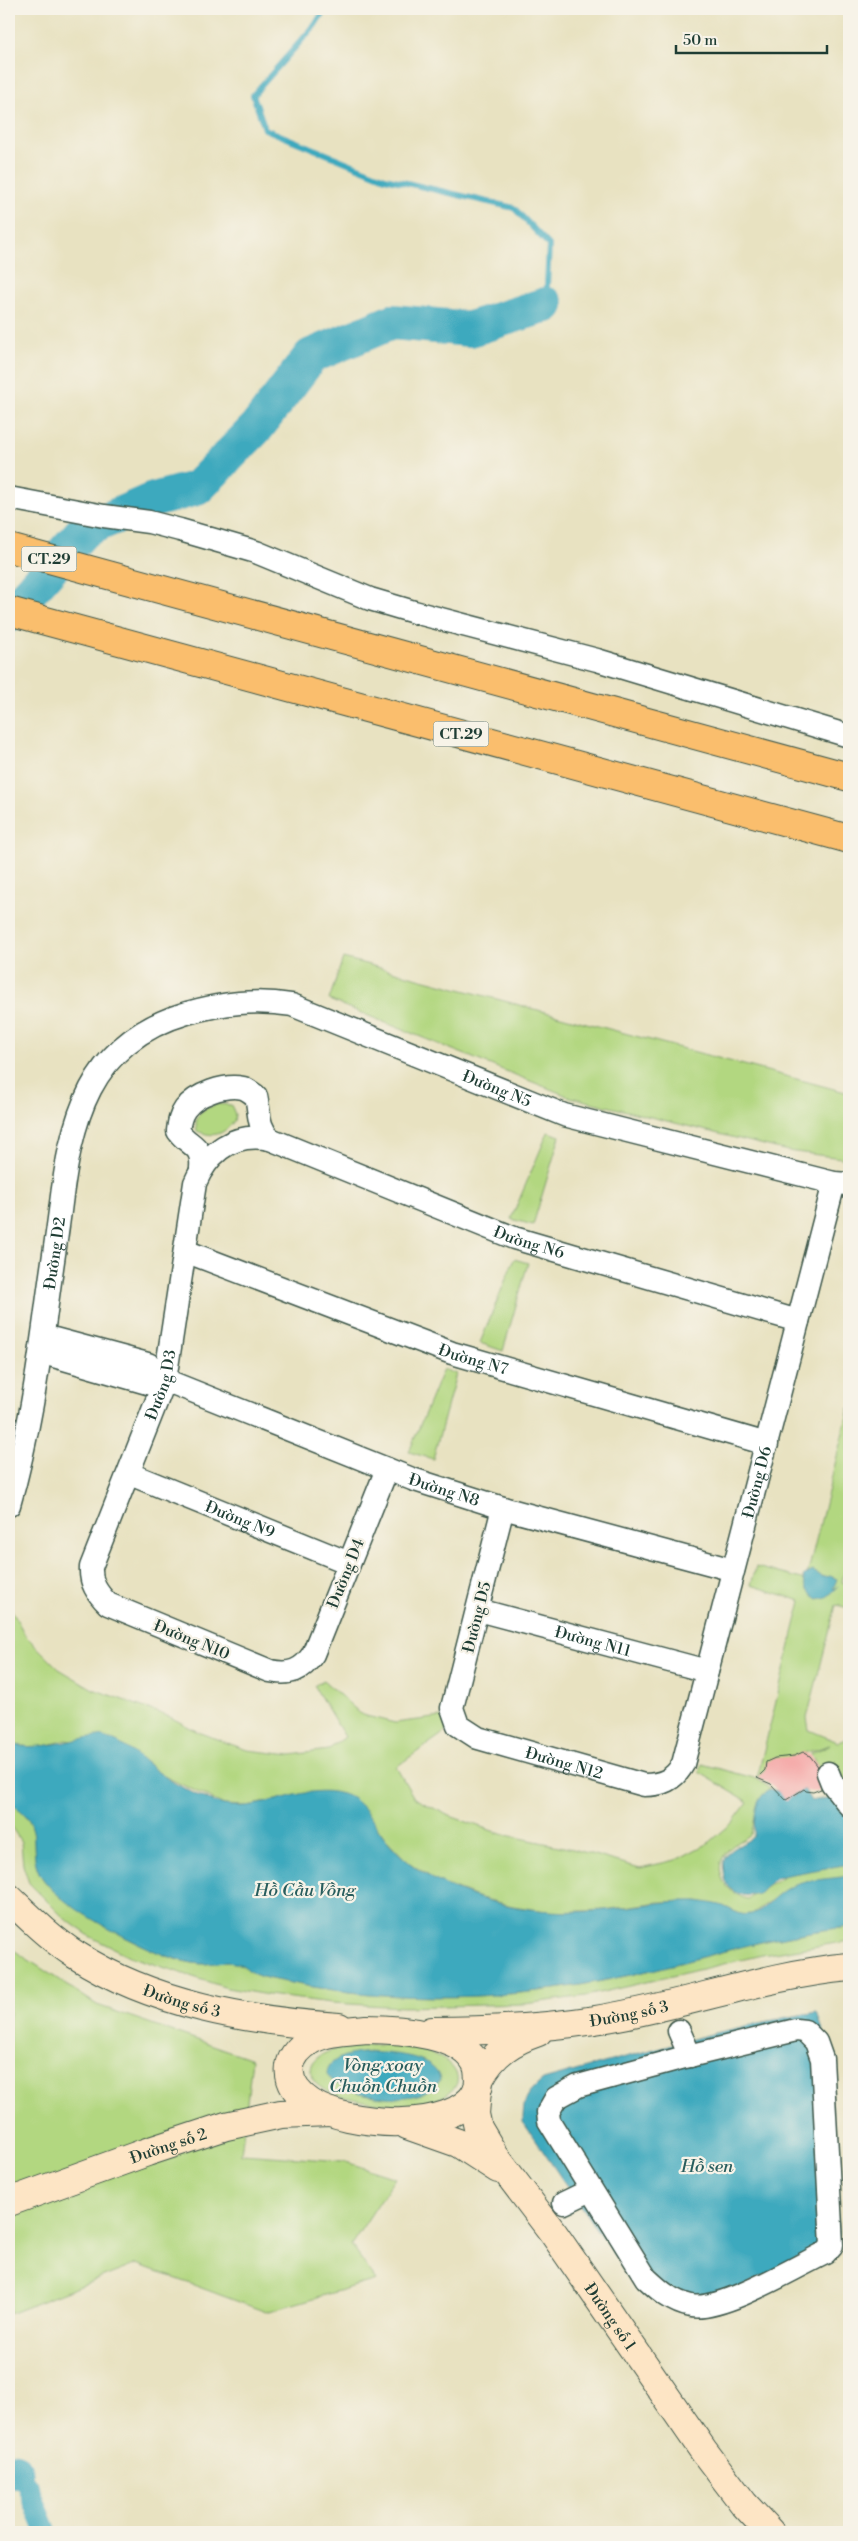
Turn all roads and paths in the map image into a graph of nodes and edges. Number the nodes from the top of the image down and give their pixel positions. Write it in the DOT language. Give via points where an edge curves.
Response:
graph roads {
  1 [pos="9,498"];
  2 [pos="9,548"];
  3 [pos="9,611"];
  4 [pos="849,736"];
  5 [pos="849,777"];
  6 [pos="849,839"];
  7 [pos="150,1028"];
  8 [pos="270,1139"];
  9 [pos="201,1168"];
  10 [pos="842,1183"];
  11 [pos="185,1251"];
  12 [pos="798,1321"];
  13 [pos="42,1345"];
  14 [pos="165,1380"];
  15 [pos="767,1444"];
  16 [pos="387,1469"];
  17 [pos="130,1474"];
  18 [pos="9,1505"];
  19 [pos="503,1508"];
  20 [pos="349,1563"];
  21 [pos="733,1570"];
  22 [pos="96,1590"];
  23 [pos="478,1610"];
  24 [pos="296,1671"];
  25 [pos="707,1671"];
  26 [pos="458,1725"];
  27 [pos="828,1773"];
  28 [pos="672,1778"];
  29 [pos="849,1804"];
  30 [pos="9,1898"];
  31 [pos="849,1967"];
  32 [pos="213,2009"];
  33 [pos="596,2020"];
  34 [pos="393,2030"];
  35 [pos="679,2031"];
  36 [pos="690,2056"];
  37 [pos="290,2068"];
  38 [pos="479,2084"];
  39 [pos="331,2112"];
  40 [pos="393,2121"];
  41 [pos="512,2180"];
  42 [pos="591,2190"];
  43 [pos="9,2202"];
  44 [pos="564,2203"];
  45 [pos="770,2532"];
  1 -- 4 [label="street" via="149,522 237,546 414,612 597,660"];
  2 -- 5 [label="highway, CT.29"];
  3 -- 6 [label="highway, CT.29"];
  7 -- 10 [label="street, Đường N5" via="213,1006 270,1001 292,1005 564,1115"];
  7 -- 13 [label="street, Đường D2" via="106,1064 90,1087 80,1110 64,1172"];
  8 -- 9 [label="street, Đường N6" via="250,1137 237,1140 217,1150"];
  8 -- 9 [label="street" via="262,1132 256,1096 244,1088 228,1086 212,1092 186,1107 180,1117 178,1131 198,1148 202,1157"];
  8 -- 12 [label="street, Đường N6" via="514,1238"];
  9 -- 11 [label="street, Đường D3" via="191,1201"];
  10 -- 12 [label="street, Đường D6"];
  11 -- 14 [label="street, Đường D3"];
  11 -- 15 [label="street, Đường N7" via="452,1353"];
  12 -- 15 [label="street, Đường D6"];
  13 -- 14 [label="street, Đường N8" via="55,1339 148,1364 160,1371"];
  13 -- 18 [label="street, Đường D2" via="27,1431"];
  14 -- 16 [label="street, Đường N8"];
  14 -- 17 [label="street, Đường D3"];
  15 -- 21 [label="street, Đường D6"];
  16 -- 19 [label="street, Đường N8"];
  16 -- 20 [label="street, Đường D4"];
  17 -- 20 [label="street, Đường N9"];
  17 -- 22 [label="street, Đường D3" via="91,1567 90,1579"];
  19 -- 21 [label="street, Đường N8"];
  19 -- 23 [label="street, Đường D5"];
  20 -- 24 [label="street, Đường D4" via="313,1654 307,1664"];
  21 -- 25 [label="street, Đường D6"];
  22 -- 24 [label="street, Đường N10" via="108,1604 270,1671"];
  23 -- 25 [label="street, Đường N11"];
  23 -- 26 [label="street, Đường D5" via="452,1708"];
  25 -- 28 [label="street, Đường D6" via="683,1764"];
  26 -- 28 [label="street, Đường N12" via="478,1738 644,1785 660,1785"];
  27 -- 29 [label="street"];
  30 -- 32 [label="street, Đường số 3" via="55,1940 95,1966 160,1994"];
  31 -- 33 [label="street, Đường số 3" via="745,1985"];
  32 -- 34 [label="street, Đường số 3" via="269,2021"];
  32 -- 37 [label="street" via="251,2023 272,2036 284,2050"];
  33 -- 34 [label="street, Đường số 3" via="482,2029"];
  33 -- 38 [label="street" via="520,2038 494,2056"];
  34 -- 37 [label="street" via="343,2031 311,2040 298,2050"];
  34 -- 38 [label="street" via="438,2038 457,2046 476,2064"];
  35 -- 36 [label="street"];
  36 -- 42 [label="street" via="578,2086 556,2098 548,2112 549,2121"];
  36 -- 42 [label="street" via="796,2030 805,2031 816,2042 822,2059 832,2245 825,2253 726,2302 693,2307 664,2295 646,2278"];
  37 -- 39 [label="street" via="292,2084 299,2094"];
  38 -- 40 [label="street" via="470,2102 458,2111 438,2118"];
  38 -- 41 [label="street, Đường số 1" via="475,2114 478,2128"];
  39 -- 40 [label="street"];
  39 -- 43 [label="street, Đường số 2" via="281,2114 226,2126"];
  40 -- 41 [label="street" via="458,2143"];
  41 -- 45 [label="street, Đường số 1" via="554,2234 640,2362 744,2504"];
  42 -- 44 [label="street"];
}
